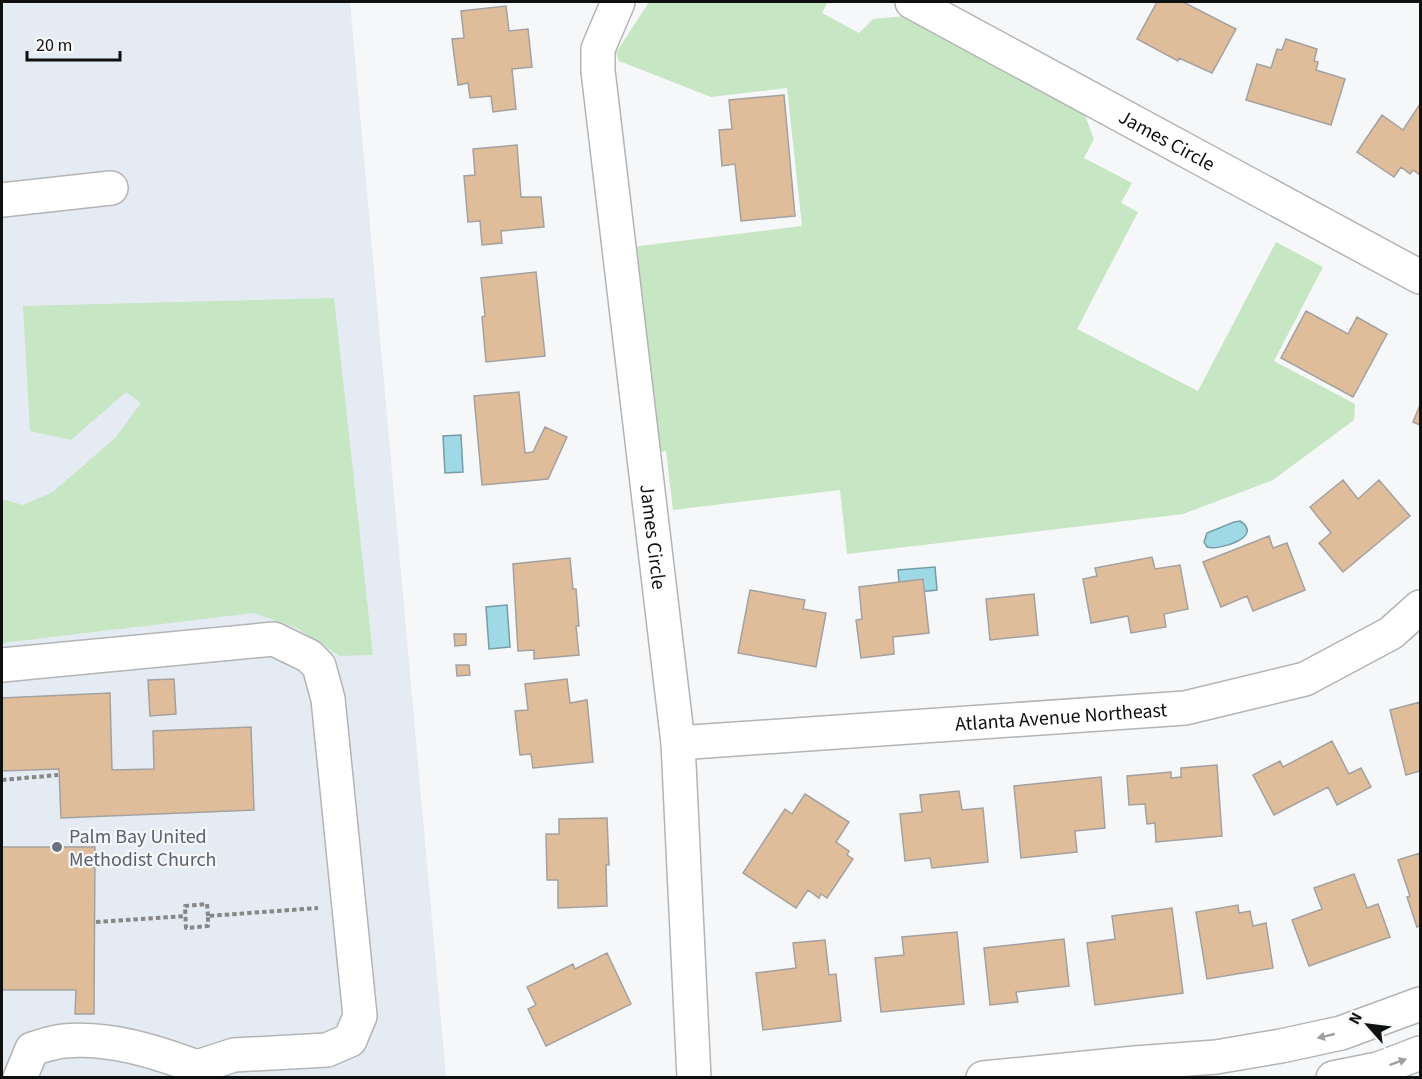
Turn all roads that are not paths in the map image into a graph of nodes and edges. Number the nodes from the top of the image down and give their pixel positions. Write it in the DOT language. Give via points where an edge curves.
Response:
graph roads {
  1 [pos="618,2"];
  2 [pos="912,2"];
  3 [pos="111,188"];
  4 [pos="2,200"];
  5 [pos="1420,277"];
  6 [pos="1420,608"];
  7 [pos="2,665"];
  8 [pos="678,743"];
  9 [pos="1420,1004"];
  10 [pos="1420,1053"];
  11 [pos="1122,1071"];
  12 [pos="199,1072"];
  13 [pos="20,1077"];
  14 [pos="694,1077"];
  15 [pos="983,1077"];
  16 [pos="1333,1077"];
  1 -- 8 [label="street, James Circle" via="598,49 598,71"];
  2 -- 5 [label="street, James Circle"];
  3 -- 4 [label="street"];
  6 -- 8 [label="street, Atlanta Avenue Northeast" via="1391,633 1305,680 1185,708"];
  7 -- 12 [label="street" via="274,639 309,656 319,666 328,699 360,1016 350,1040 327,1050 234,1055"];
  8 -- 14 [label="street, James Circle"];
  9 -- 11 [label="street, one-way" via="1341,1033"];
  16 -- 10 [label="street, one-way" via="1378,1069"];
  11 -- 15 [label="street"];
  12 -- 13 [label="street" via="160,1053 111,1042 63,1041 32,1049"];
}
